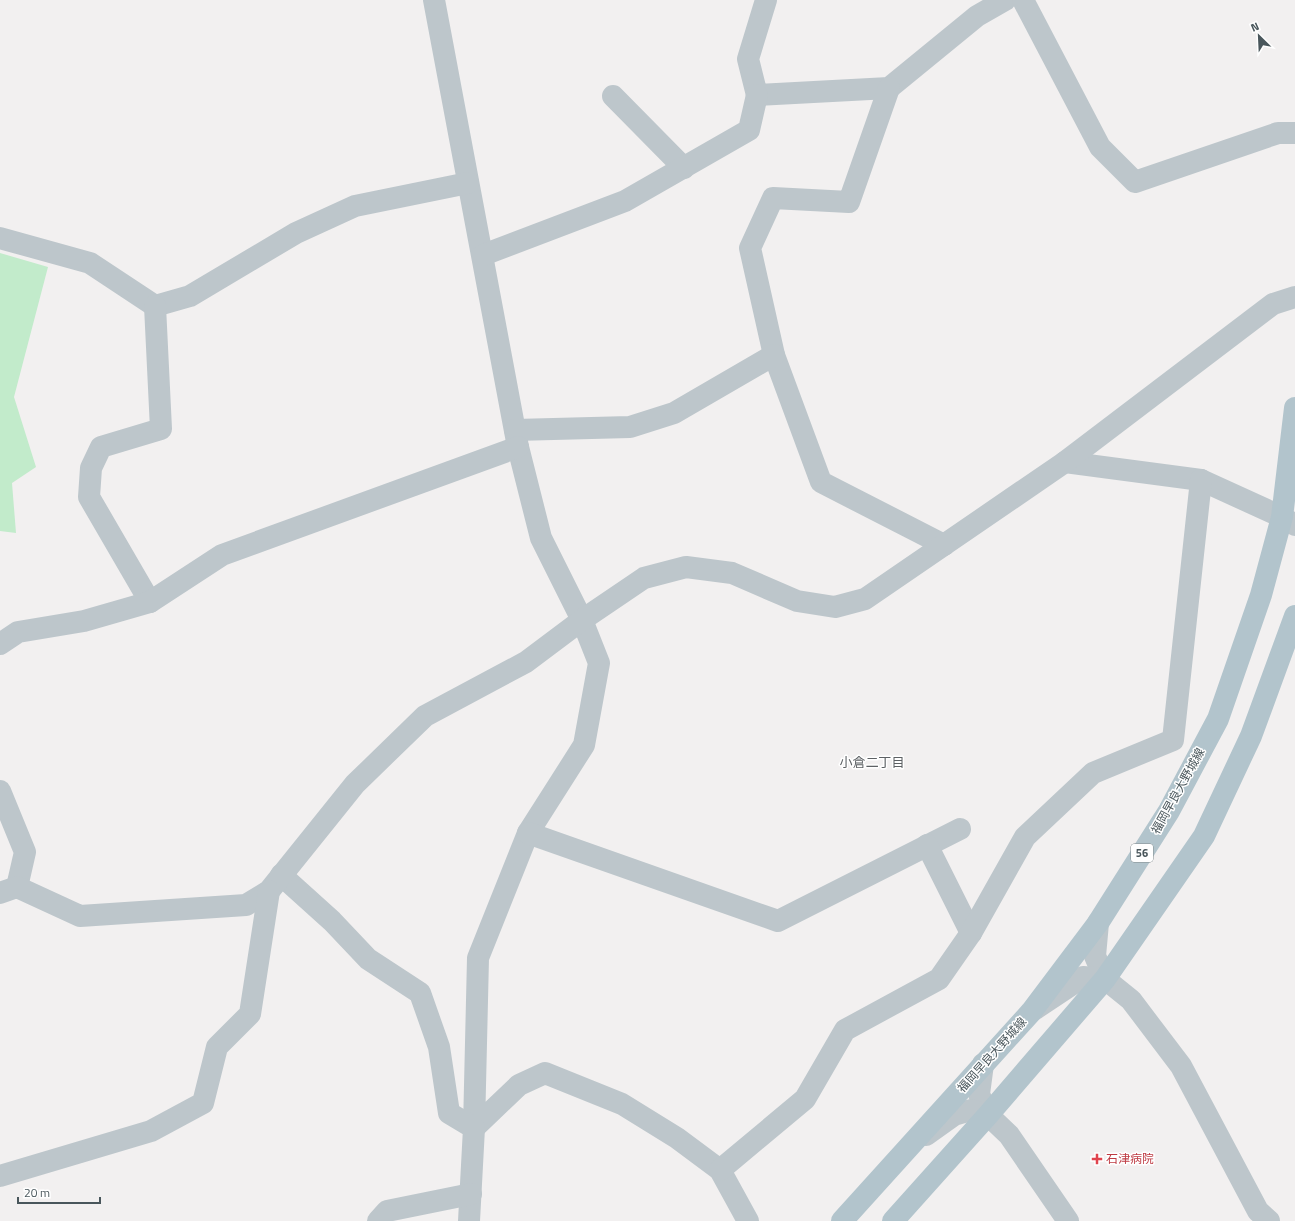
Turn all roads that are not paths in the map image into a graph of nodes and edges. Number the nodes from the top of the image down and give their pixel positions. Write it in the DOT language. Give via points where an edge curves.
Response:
graph roads {
  1 [pos="434,0"];
  2 [pos="766,0"];
  3 [pos="1006,0"];
  4 [pos="1023,0"];
  5 [pos="888,88"];
  6 [pos="757,95"];
  7 [pos="613,96"];
  8 [pos="1295,133"];
  9 [pos="684,168"];
  10 [pos="468,183"];
  11 [pos="0,238"];
  12 [pos="483,255"];
  13 [pos="1295,297"];
  14 [pos="155,306"];
  15 [pos="774,355"];
  16 [pos="1295,408"];
  17 [pos="517,438"];
  18 [pos="1065,462"];
  19 [pos="1201,480"];
  20 [pos="1288,521"];
  21 [pos="944,545"];
  22 [pos="150,602"];
  23 [pos="1295,616"];
  24 [pos="582,620"];
  25 [pos="0,644"];
  26 [pos="0,790"];
  27 [pos="960,829"];
  28 [pos="528,833"];
  29 [pos="927,846"];
  30 [pos="275,883"];
  31 [pos="9,890"];
  32 [pos="1098,923"];
  33 [pos="971,934"];
  34 [pos="1105,979"];
  35 [pos="1030,1012"];
  36 [pos="983,1064"];
  37 [pos="988,1115"];
  38 [pos="474,1128"];
  39 [pos="906,1150"];
  40 [pos="720,1170"];
  41 [pos="0,1176"];
  42 [pos="471,1194"];
  43 [pos="378,1221"];
  44 [pos="469,1221"];
  45 [pos="748,1221"];
  46 [pos="842,1221"];
  47 [pos="893,1221"];
  48 [pos="1068,1221"];
  49 [pos="1269,1221"];
  1 -- 10 [label="street"];
  2 -- 6 [label="street" via="748,59"];
  3 -- 5 [label="street" via="977,16"];
  4 -- 8 [label="street" via="1100,147 1135,182 1278,133"];
  5 -- 6 [label="street"];
  5 -- 15 [label="street" via="849,202 773,198 750,248"];
  6 -- 9 [label="street" via="749,130"];
  7 -- 9 [label="street"];
  9 -- 12 [label="street" via="626,201"];
  10 -- 12 [label="street"];
  10 -- 14 [label="street" via="355,206 296,233 190,296"];
  11 -- 14 [label="street" via="90,263"];
  12 -- 17 [label="street"];
  13 -- 18 [label="street" via="1273,304"];
  14 -- 22 [label="street" via="161,429 101,447 91,468 89,497"];
  15 -- 17 [label="street" via="674,413 630,427"];
  15 -- 21 [label="street" via="821,482"];
  16 -- 20 [label="main road, 福岡早良大野城線 / 56"];
  17 -- 22 [label="street" via="222,555"];
  17 -- 24 [label="street" via="541,538"];
  18 -- 19 [label="street"];
  18 -- 21 [label="street"];
  19 -- 20 [label="street"];
  19 -- 33 [label="street" via="1173,740 1093,773 1025,837"];
  20 -- 32 [label="main road, 福岡早良大野城線 / 56" via="1218,719 1170,811"];
  21 -- 24 [label="street" via="865,599 835,607 797,601 732,573 686,567 644,578"];
  22 -- 25 [label="street" via="84,621 18,632"];
  23 -- 34 [label="main road" via="1251,736 1204,836"];
  24 -- 28 [label="street" via="599,663 584,745"];
  24 -- 30 [label="street" via="526,662 425,716 355,784"];
  26 -- 31 [label="street" via="25,852"];
  27 -- 29 [label="street"];
  28 -- 29 [label="street" via="778,921"];
  28 -- 38 [label="street" via="478,958"];
  29 -- 33 [label="street"];
  30 -- 31 [label="street" via="246,905 80,916"];
  30 -- 38 [label="street" via="332,921 368,959 420,993 439,1047 449,1113"];
  30 -- 41 [label="street" via="250,1014 217,1047 203,1103 151,1131"];
  32 -- 34 [label="street" via="1095,956"];
  32 -- 35 [label="main road, 福岡早良大野城線 / 56"];
  33 -- 40 [label="street" via="939,979 845,1030 805,1099"];
  34 -- 35 [label="street" via="1083,977"];
  34 -- 37 [label="main road"];
  34 -- 49 [label="street" via="1131,1000 1181,1066 1258,1211"];
  35 -- 36 [label="main road, 福岡早良大野城線 / 56"];
  36 -- 37 [label="street" via="979,1094"];
  36 -- 39 [label="main road, 福岡早良大野城線 / 56"];
  37 -- 39 [label="street" via="971,1110 954,1115"];
  37 -- 47 [label="main road"];
  37 -- 48 [label="street" via="1009,1135"];
  38 -- 40 [label="street" via="519,1085 546,1073 622,1104 678,1138"];
  38 -- 42 [label="street"];
  39 -- 46 [label="main road, 福岡早良大野城線 / 56"];
  40 -- 45 [label="street"];
  42 -- 43 [label="street" via="387,1211"];
  42 -- 44 [label="street"];
}
